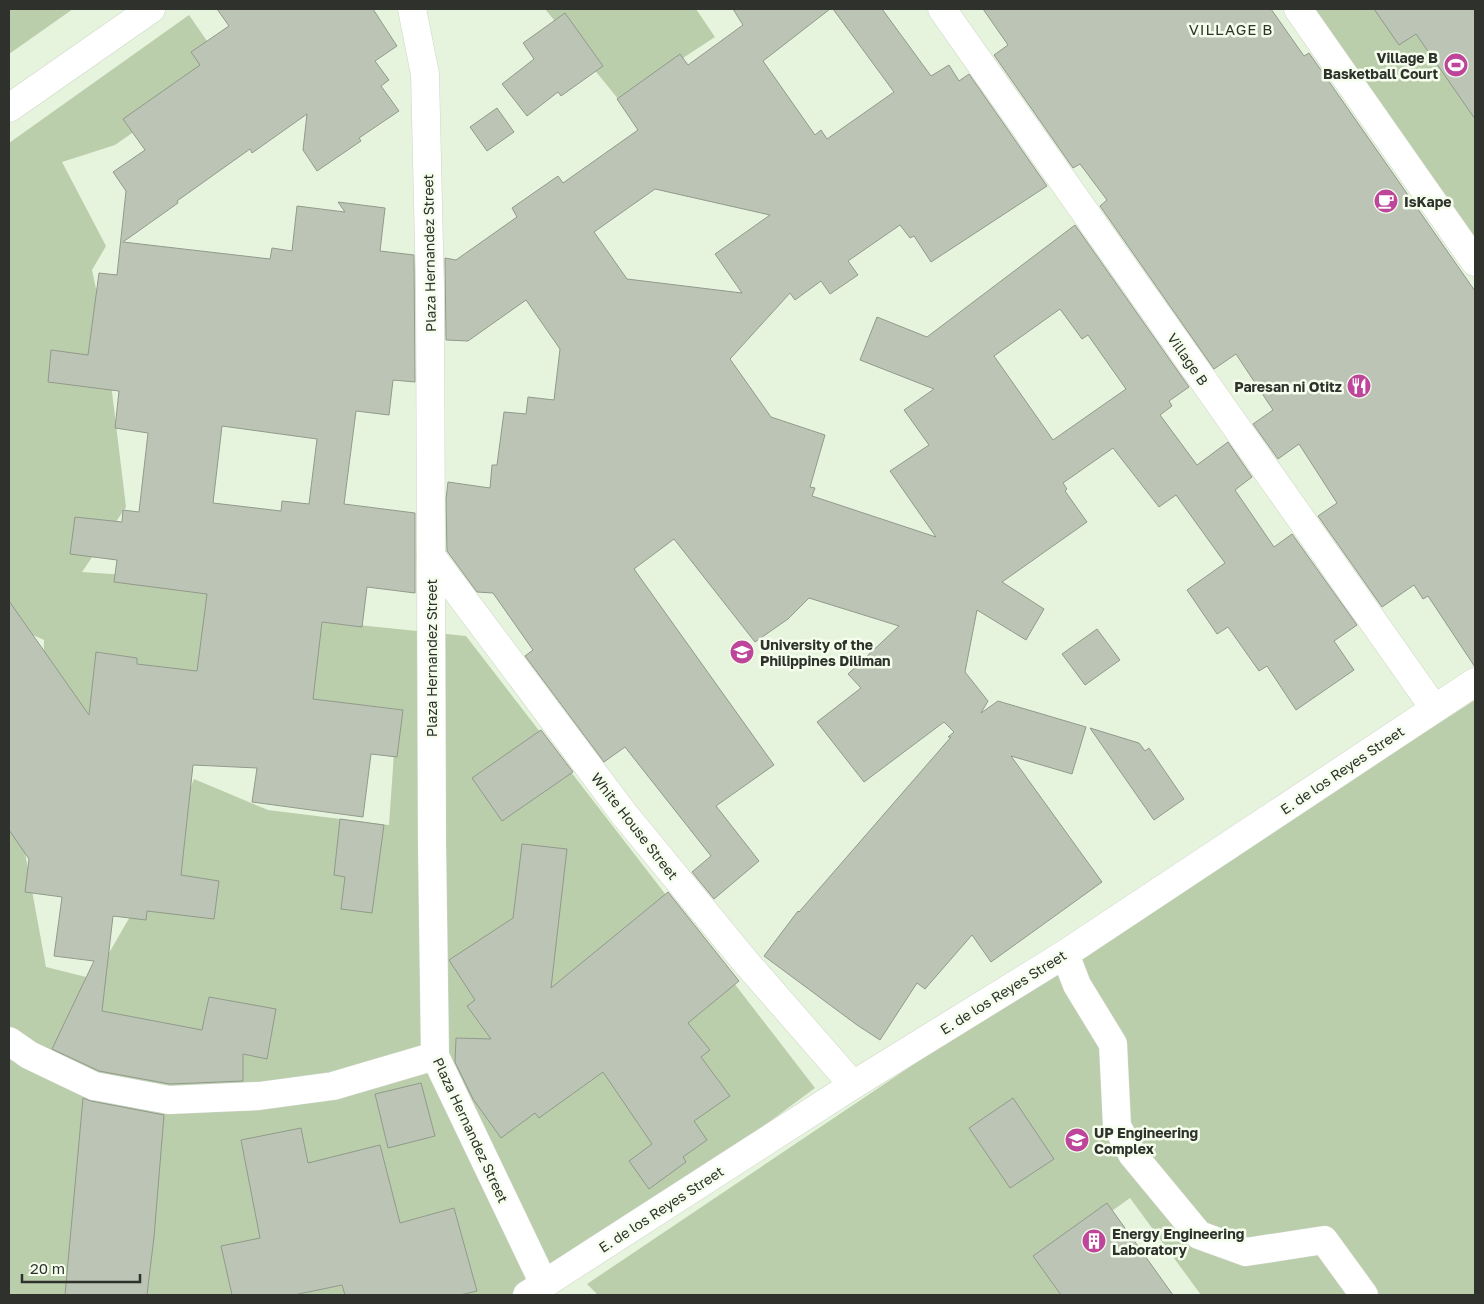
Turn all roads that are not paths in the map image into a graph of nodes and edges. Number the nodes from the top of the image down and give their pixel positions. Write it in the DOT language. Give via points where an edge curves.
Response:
graph roads {
  1 [pos="152,9"];
  2 [pos="412,9"];
  3 [pos="942,9"];
  4 [pos="1298,9"];
  5 [pos="9,108"];
  6 [pos="1475,262"];
  7 [pos="431,556"];
  8 [pos="1475,682"];
  9 [pos="1434,708"];
  10 [pos="1065,954"];
  11 [pos="9,1041"];
  12 [pos="436,1056"];
  13 [pos="853,1085"];
  14 [pos="535,1290"];
  15 [pos="1364,1295"];
  1 -- 5 [label="street"];
  2 -- 7 [label="street, Plaza Hernandez Street" via="425,74"];
  3 -- 9 [label="street, Village B"];
  4 -- 6 [label="street"];
  7 -- 12 [label="street, Plaza Hernandez Street"];
  7 -- 13 [label="street, White House Street" via="624,814 744,960"];
  8 -- 9 [label="street, E. de los Reyes Street"];
  9 -- 10 [label="street, E. de los Reyes Street"];
  10 -- 13 [label="street, E. de los Reyes Street"];
  10 -- 15 [label="street" via="1077,985 1113,1044 1117,1126 1132,1154 1199,1235 1246,1252 1324,1240"];
  11 -- 12 [label="street" via="29,1055 94,1086 169,1100 259,1096 333,1086"];
  12 -- 14 [label="street, Plaza Hernandez Street"];
  13 -- 14 [label="street, E. de los Reyes Street"];
}
